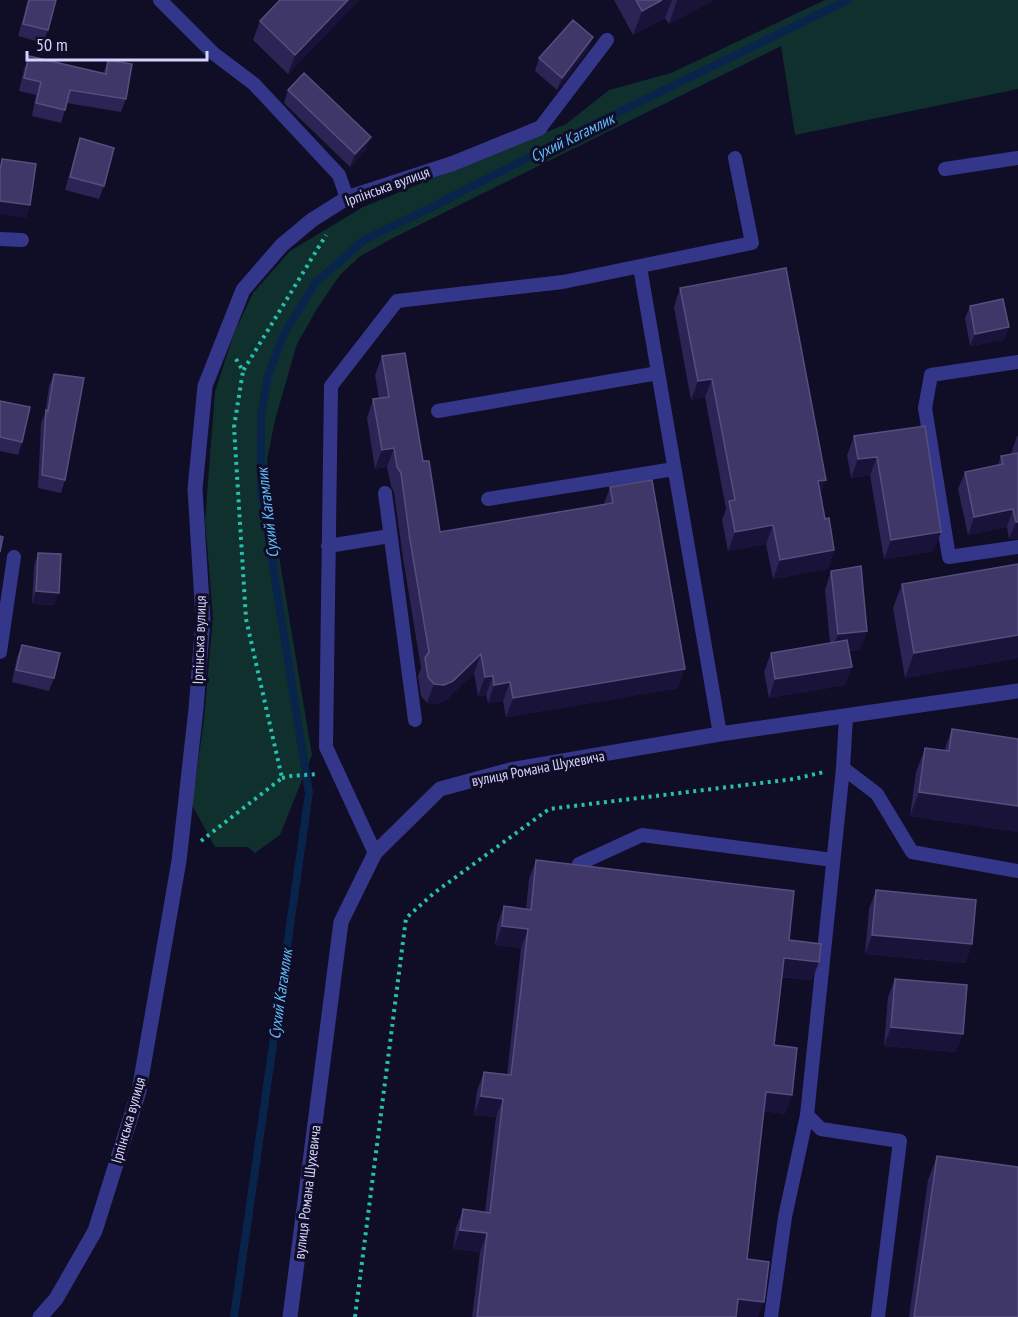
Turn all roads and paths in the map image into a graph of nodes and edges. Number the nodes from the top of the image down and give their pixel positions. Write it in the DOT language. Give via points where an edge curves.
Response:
graph roads {
  1 [pos="160,0"];
  2 [pos="608,40"];
  3 [pos="540,128"];
  4 [pos="735,158"];
  5 [pos="1018,158"];
  6 [pos="945,169"];
  7 [pos="346,198"];
  8 [pos="0,239"];
  9 [pos="22,240"];
  10 [pos="640,267"];
  11 [pos="224,338"];
  12 [pos="1018,362"];
  13 [pos="243,371"];
  14 [pos="658,373"];
  15 [pos="438,411"];
  16 [pos="674,469"];
  17 [pos="385,494"];
  18 [pos="488,499"];
  19 [pos="390,536"];
  20 [pos="328,546"];
  21 [pos="1018,547"];
  22 [pos="14,557"];
  23 [pos="0,652"];
  24 [pos="1018,691"];
  25 [pos="846,717"];
  26 [pos="415,720"];
  27 [pos="720,735"];
  28 [pos="843,768"];
  29 [pos="315,774"];
  30 [pos="282,778"];
  31 [pos="375,853"];
  32 [pos="833,860"];
  33 [pos="179,861"];
  34 [pos="579,864"];
  35 [pos="1018,871"];
  36 [pos="807,1115"];
  37 [pos="40,1317"];
  38 [pos="290,1317"];
  39 [pos="355,1317"];
  40 [pos="771,1317"];
  41 [pos="878,1317"];
  1 -- 7 [label="lane" via="213,52 254,84 339,175"];
  2 -- 3 [label="lane"];
  3 -- 7 [label="street, Ірпінська вулиця" via="454,163"];
  4 -- 10 [label="lane" via="752,243"];
  5 -- 6 [label="lane"];
  7 -- 11 [label="street, Ірпінська вулиця" via="282,245 243,290"];
  7 -- 13 [label="path"];
  8 -- 9 [label="lane"];
  10 -- 14 [label="lane"];
  10 -- 20 [label="lane" via="563,282 397,301 331,386"];
  11 -- 13 [label="path"];
  11 -- 33 [label="street, Ірпінська вулиця" via="205,386 195,489 203,619"];
  12 -- 21 [label="lane" via="931,375 925,408 949,557"];
  13 -- 30 [label="path" via="234,428 246,619"];
  14 -- 15 [label="lane"];
  14 -- 16 [label="lane"];
  16 -- 18 [label="lane"];
  16 -- 27 [label="lane"];
  17 -- 19 [label="lane"];
  19 -- 20 [label="lane"];
  19 -- 26 [label="lane"];
  20 -- 31 [label="lane" via="326,747"];
  22 -- 23 [label="lane"];
  24 -- 25 [label="street, вулиця Романа Шухевича"];
  25 -- 27 [label="street, вулиця Романа Шухевича"];
  25 -- 28 [label="lane"];
  27 -- 31 [label="street, вулиця Романа Шухевича" via="510,770 440,789"];
  28 -- 32 [label="lane"];
  28 -- 35 [label="lane" via="877,794 912,852"];
  28 -- 39 [label="path" via="794,779 549,809 406,918"];
  29 -- 30 [label="path"];
  30 -- 33 [label="path"];
  31 -- 38 [label="street, вулиця Романа Шухевича" via="341,922"];
  32 -- 34 [label="lane" via="642,835"];
  32 -- 36 [label="lane"];
  33 -- 37 [label="street, Ірпінська вулиця" via="139,1091 95,1231 56,1299"];
  36 -- 40 [label="lane" via="784,1217"];
  36 -- 41 [label="lane" via="821,1129 900,1141"];
}
